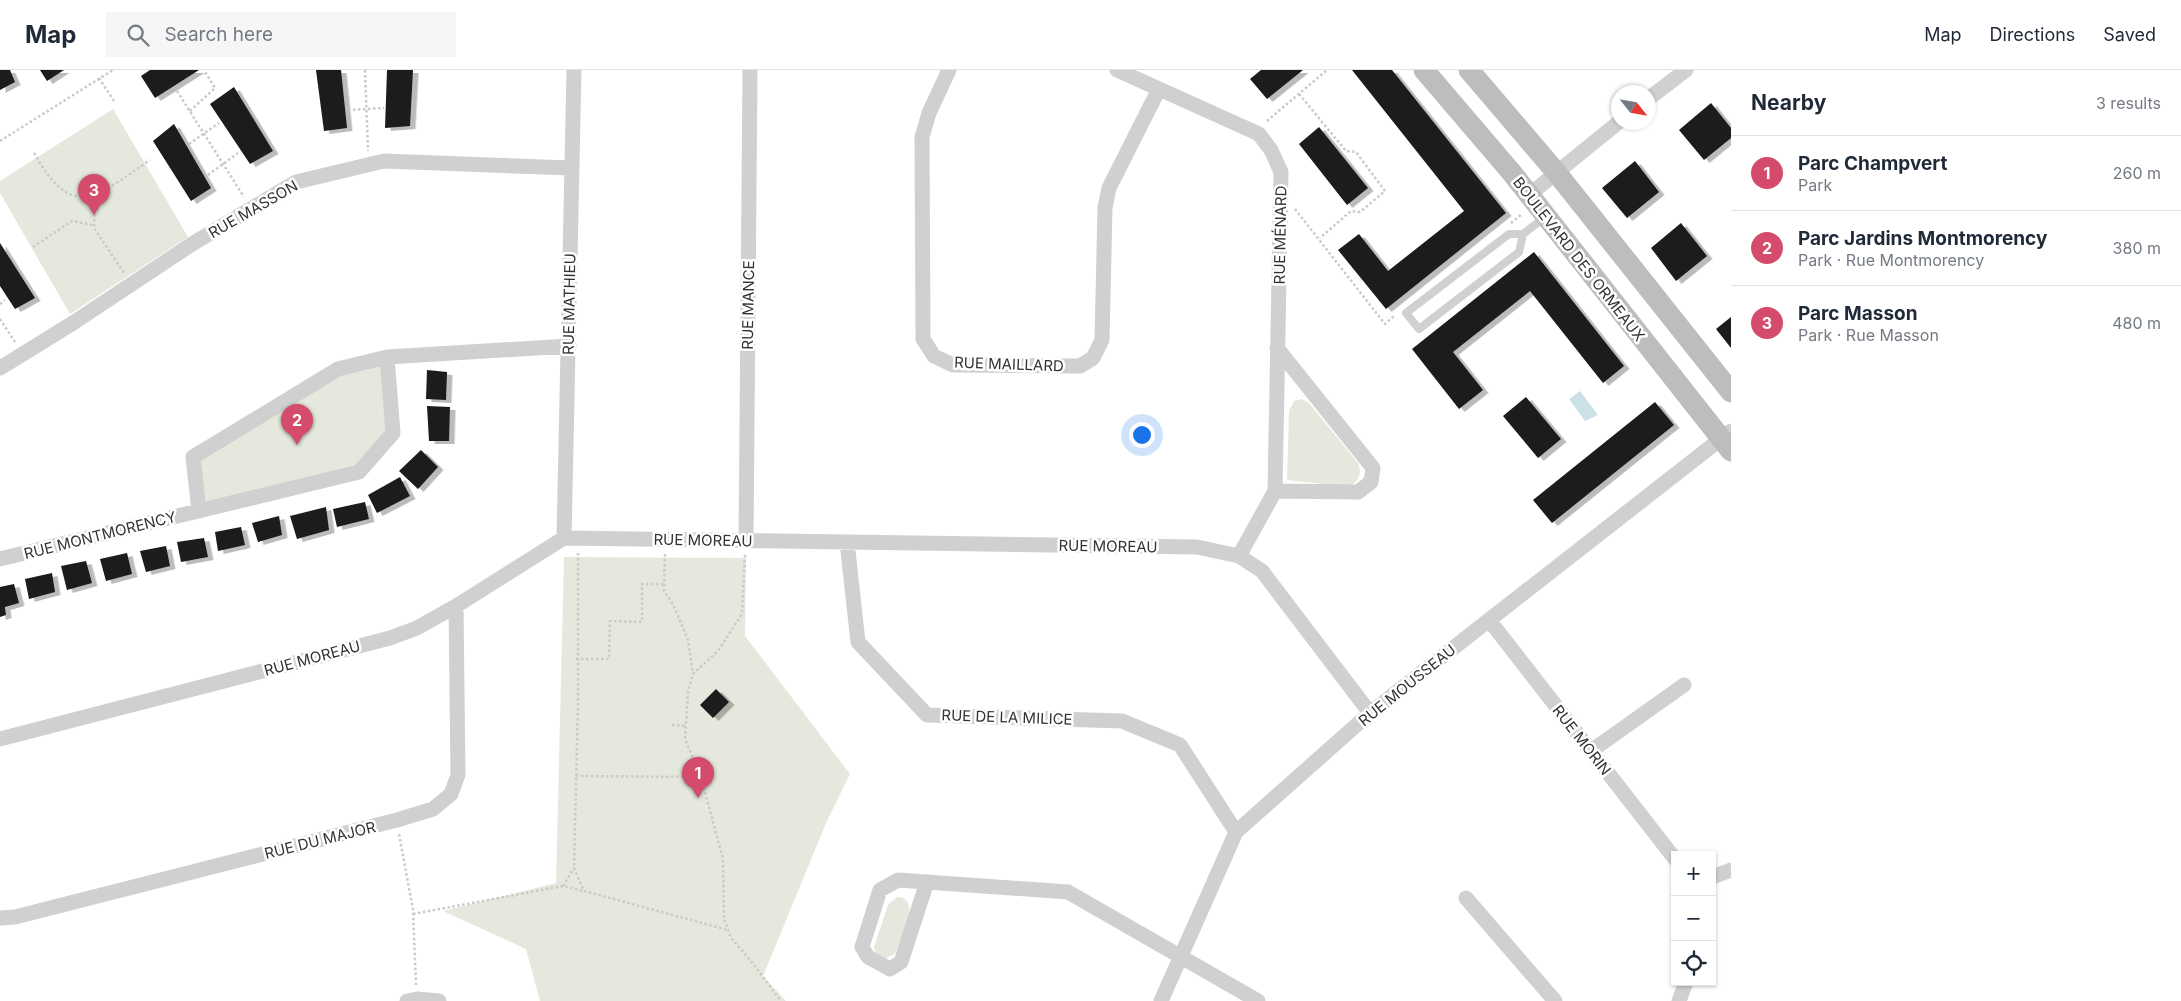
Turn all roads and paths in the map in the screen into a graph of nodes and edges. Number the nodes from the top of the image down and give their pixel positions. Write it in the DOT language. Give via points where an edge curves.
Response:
graph roads {
  1 [pos="113,70"];
  2 [pos="365,70"];
  3 [pos="574,70"];
  4 [pos="750,70"];
  5 [pos="949,70"];
  6 [pos="1117,70"];
  7 [pos="1327,70"];
  8 [pos="1424,70"];
  9 [pos="1469,70"];
  10 [pos="1686,70"];
  11 [pos="205,72"];
  12 [pos="99,78"];
  13 [pos="1159,89"];
  14 [pos="177,91"];
  15 [pos="1656,93"];
  16 [pos="1299,94"];
  17 [pos="114,101"];
  18 [pos="384,108"];
  19 [pos="348,110"];
  20 [pos="366,110"];
  21 [pos="190,111"];
  22 [pos="219,123"];
  23 [pos="1611,128"];
  24 [pos="1254,132"];
  25 [pos="204,134"];
  26 [pos="0,141"];
  27 [pos="189,144"];
  28 [pos="238,152"];
  29 [pos="34,153"];
  30 [pos="150,160"];
  31 [pos="223,163"];
  32 [pos="369,165"];
  33 [pos="571,168"];
  34 [pos="1556,172"];
  35 [pos="208,174"];
  36 [pos="1281,192"];
  37 [pos="95,194"];
  38 [pos="1536,205"];
  39 [pos="252,209"];
  40 [pos="94,225"];
  41 [pos="1505,228"];
  42 [pos="1523,234"];
  43 [pos="1320,238"];
  44 [pos="33,247"];
  45 [pos="131,285"];
  46 [pos="6,300"];
  47 [pos="0,304"];
  48 [pos="1400,312"];
  49 [pos="0,320"];
  50 [pos="569,346"];
  51 [pos="1277,348"];
  52 [pos="23,354"];
  53 [pos="387,357"];
  54 [pos="0,368"];
  55 [pos="1731,392"];
  56 [pos="1728,440"];
  57 [pos="1275,491"];
  58 [pos="199,511"];
  59 [pos="571,539"];
  60 [pos="666,540"];
  61 [pos="746,541"];
  62 [pos="847,542"];
  63 [pos="1239,556"];
  64 [pos="0,559"];
  65 [pos="664,584"];
  66 [pos="456,606"];
  67 [pos="1488,620"];
  68 [pos="576,659"];
  69 [pos="693,674"];
  70 [pos="1684,685"];
  71 [pos="1370,713"];
  72 [pos="672,725"];
  73 [pos="686,726"];
  74 [pos="0,739"];
  75 [pos="1591,751"];
  76 [pos="576,776"];
  77 [pos="701,777"];
  78 [pos="396,820"];
  79 [pos="1236,832"];
  80 [pos="1671,854"];
  81 [pos="574,868"];
  82 [pos="1731,870"];
  83 [pos="1716,876"];
  84 [pos="928,882"];
  85 [pos="563,886"];
  86 [pos="584,891"];
  87 [pos="1466,898"];
  88 [pos="413,914"];
  89 [pos="0,918"];
  90 [pos="728,930"];
  91 [pos="1181,956"];
  92 [pos="1685,986"];
  93 [pos="412,1000"];
  94 [pos="439,1001"];
  95 [pos="781,1001"];
  96 [pos="1161,1001"];
  97 [pos="1258,1001"];
  98 [pos="1555,1001"];
  99 [pos="1679,1001"];
  1 -- 12 [label="path"];
  2 -- 20 [label="path"];
  3 -- 33 [label="street, RUE MATHIEU"];
  4 -- 61 [label="street, RUE MANCE"];
  5 -- 13 [label="street, RUE MAILLARD" via="922,137 923,339 934,356 952,366 1080,366 1093,358 1102,340 1105,208 1110,188"];
  6 -- 13 [label="street, RUE MÉNARD"];
  7 -- 16 [label="path"];
  8 -- 38 [label="street, BOULEVARD DES ORMEAUX"];
  9 -- 34 [label="street"];
  10 -- 15 [label="street"];
  11 -- 21 [label="path" via="215,88"];
  12 -- 17 [label="path"];
  12 -- 26 [label="path"];
  13 -- 24 [label="street, RUE MÉNARD"];
  14 -- 21 [label="path"];
  16 -- 24 [label="path"];
  16 -- 43 [label="path" via="1346,151 1356,152 1385,191 1360,212 1350,210"];
  18 -- 20 [label="path"];
  19 -- 20 [label="path"];
  20 -- 32 [label="path"];
  21 -- 25 [label="path"];
  22 -- 25 [label="path"];
  23 -- 34 [label="street"];
  24 -- 36 [label="street, RUE MÉNARD" via="1271,150 1281,172"];
  25 -- 27 [label="path"];
  25 -- 31 [label="path"];
  28 -- 31 [label="path"];
  29 -- 37 [label="path" via="50,178 70,195 84,197"];
  30 -- 37 [label="path"];
  31 -- 35 [label="path"];
  31 -- 39 [label="path"];
  32 -- 33 [label="street, RUE MASSON" via="384,161"];
  32 -- 39 [label="street, RUE MASSON" via="296,182"];
  33 -- 50 [label="street, RUE MATHIEU"];
  34 -- 38 [label="street"];
  34 -- 55 [label="street"];
  36 -- 43 [label="path"];
  36 -- 51 [label="street, RUE MÉNARD"];
  37 -- 40 [label="path"];
  38 -- 41 [label="path"];
  38 -- 42 [label="lane"];
  38 -- 56 [label="street, BOULEVARD DES ORMEAUX"];
  39 -- 45 [label="street, RUE MASSON"];
  40 -- 44 [label="path" via="72,220"];
  40 -- 45 [label="path"];
  42 -- 42 [label="lane" via="1509,234 1406,313 1419,329 1519,252"];
  43 -- 48 [label="path" via="1385,324"];
  45 -- 52 [label="street, RUE MASSON"];
  46 -- 47 [label="path"];
  49 -- 52 [label="path"];
  50 -- 53 [label="street"];
  50 -- 59 [label="street, RUE MATHIEU"];
  51 -- 57 [label="street, RUE MÉNARD"];
  51 -- 57 [label="street" via="1374,468 1371,482 1358,492"];
  52 -- 54 [label="street, RUE MASSON"];
  53 -- 58 [label="street" via="338,369 193,458"];
  53 -- 58 [label="street, RUE MONTMORENCY" via="392,433 359,472"];
  56 -- 67 [label="street, RUE MOUSSEAU"];
  57 -- 63 [label="street, RUE MÉNARD"];
  58 -- 64 [label="street, RUE MONTMORENCY"];
  59 -- 60 [label="street, RUE MOREAU"];
  59 -- 66 [label="street, RUE MOREAU"];
  59 -- 68 [label="path"];
  60 -- 61 [label="street, RUE MOREAU"];
  60 -- 65 [label="path"];
  61 -- 62 [label="street, RUE MOREAU"];
  61 -- 69 [label="path" via="742,614 718,650"];
  62 -- 63 [label="street, RUE MOREAU" via="1197,547"];
  62 -- 79 [label="street, RUE DE LA MILICE" via="858,642 927,715 1122,721 1180,746"];
  63 -- 71 [label="street, RUE MOREAU" via="1262,572"];
  65 -- 68 [label="path" via="642,584 642,622 610,621 609,660"];
  65 -- 69 [label="path" via="664,591 688,640"];
  66 -- 74 [label="street, RUE MOREAU" via="417,628 390,638"];
  66 -- 78 [label="street, RUE DU MAJOR" via="458,774 450,794 433,809"];
  67 -- 71 [label="street, RUE MOUSSEAU"];
  67 -- 75 [label="street, RUE MORIN"];
  68 -- 76 [label="path"];
  69 -- 73 [label="path" via="688,691"];
  70 -- 75 [label="street"];
  71 -- 79 [label="street, RUE MOUSSEAU"];
  72 -- 73 [label="path"];
  73 -- 77 [label="path" via="685,739"];
  75 -- 80 [label="street, RUE MORIN"];
  76 -- 77 [label="path"];
  76 -- 81 [label="path"];
  77 -- 90 [label="path" via="722,858 724,919"];
  78 -- 88 [label="path"];
  78 -- 89 [label="street, RUE DU MAJOR" via="15,917"];
  79 -- 91 [label="street, RUE MOUSSEAU"];
  81 -- 85 [label="path"];
  81 -- 86 [label="path"];
  82 -- 83 [label="street"];
  84 -- 84 [label="street" via="898,880 880,890 862,946 868,957 890,969 901,962"];
  84 -- 91 [label="street" via="1068,892"];
  85 -- 86 [label="path"];
  85 -- 88 [label="path"];
  86 -- 90 [label="path"];
  87 -- 98 [label="street"];
  88 -- 93 [label="path"];
  90 -- 95 [label="path"];
  91 -- 96 [label="street, RUE MOUSSEAU"];
  91 -- 97 [label="street"];
  92 -- 99 [label="street"];
  93 -- 94 [label="street"];
}
